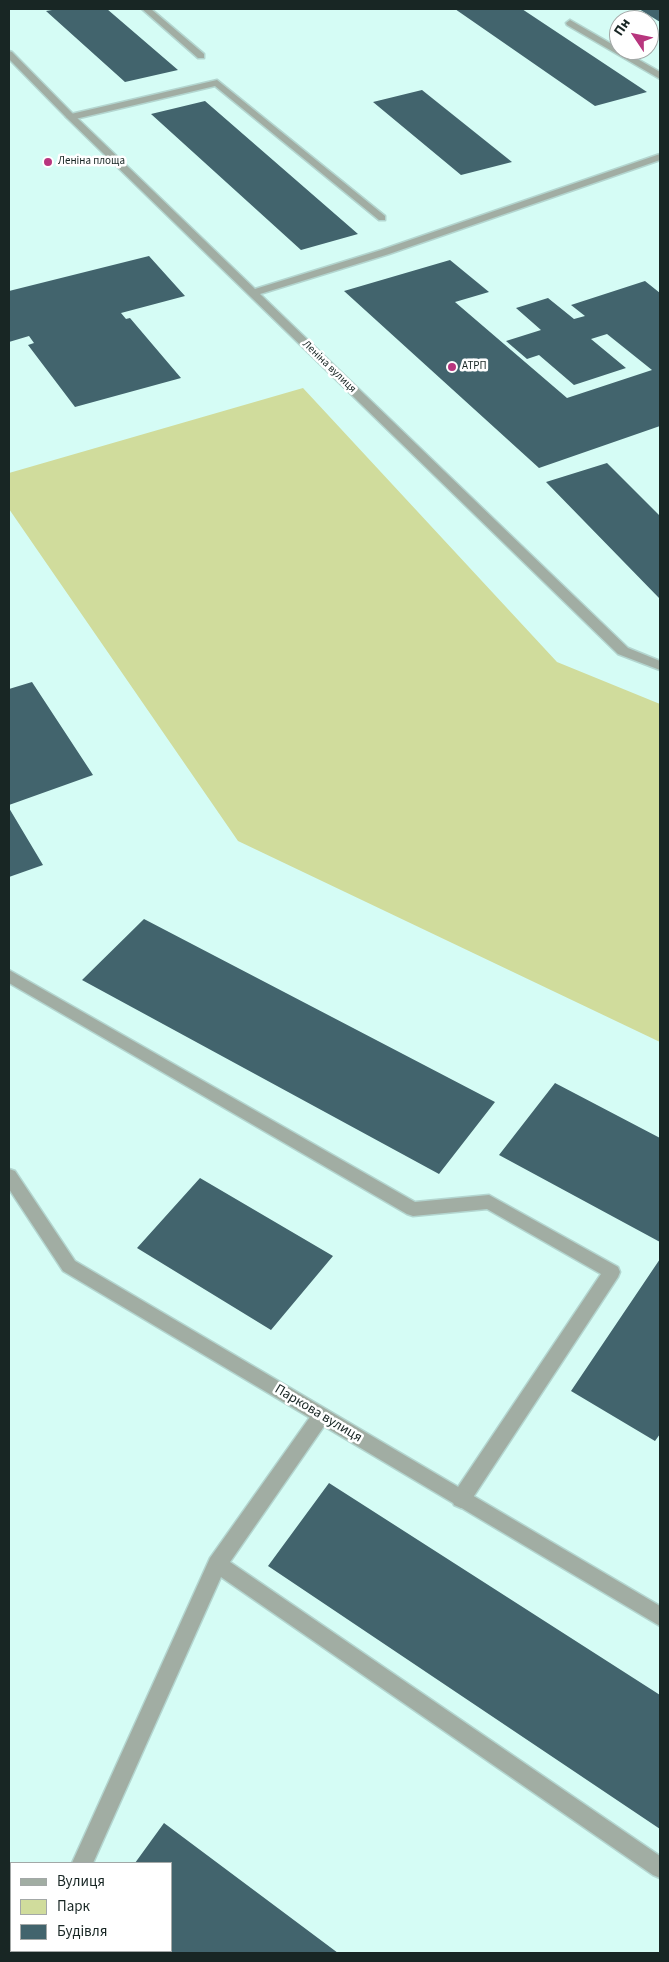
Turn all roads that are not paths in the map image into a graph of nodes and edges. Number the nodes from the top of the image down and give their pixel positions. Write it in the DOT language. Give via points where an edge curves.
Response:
graph roads {
  1 [pos="146,9"];
  2 [pos="570,23"];
  3 [pos="9,54"];
  4 [pos="201,56"];
  5 [pos="660,76"];
  6 [pos="71,117"];
  7 [pos="660,157"];
  8 [pos="382,218"];
  9 [pos="253,293"];
  10 [pos="660,666"];
  11 [pos="9,976"];
  12 [pos="9,1176"];
  13 [pos="321,1416"];
  14 [pos="461,1499"];
  15 [pos="217,1564"];
  16 [pos="660,1617"];
  17 [pos="82,1862"];
  18 [pos="660,1868"];
  1 -- 4 [label="street"];
  2 -- 5 [label="street"];
  3 -- 6 [label="street, Леніна вулиця"];
  6 -- 8 [label="street" via="217,83"];
  6 -- 9 [label="street, Леніна вулиця"];
  7 -- 9 [label="street" via="385,252"];
  9 -- 10 [label="street, Леніна вулиця" via="623,651"];
  11 -- 14 [label="street" via="413,1209 489,1202 612,1272"];
  12 -- 13 [label="street, Паркова вулиця" via="69,1266"];
  13 -- 14 [label="street, Паркова вулиця"];
  13 -- 15 [label="street"];
  14 -- 16 [label="street, Паркова вулиця"];
  15 -- 17 [label="street"];
  15 -- 18 [label="street"];
}
